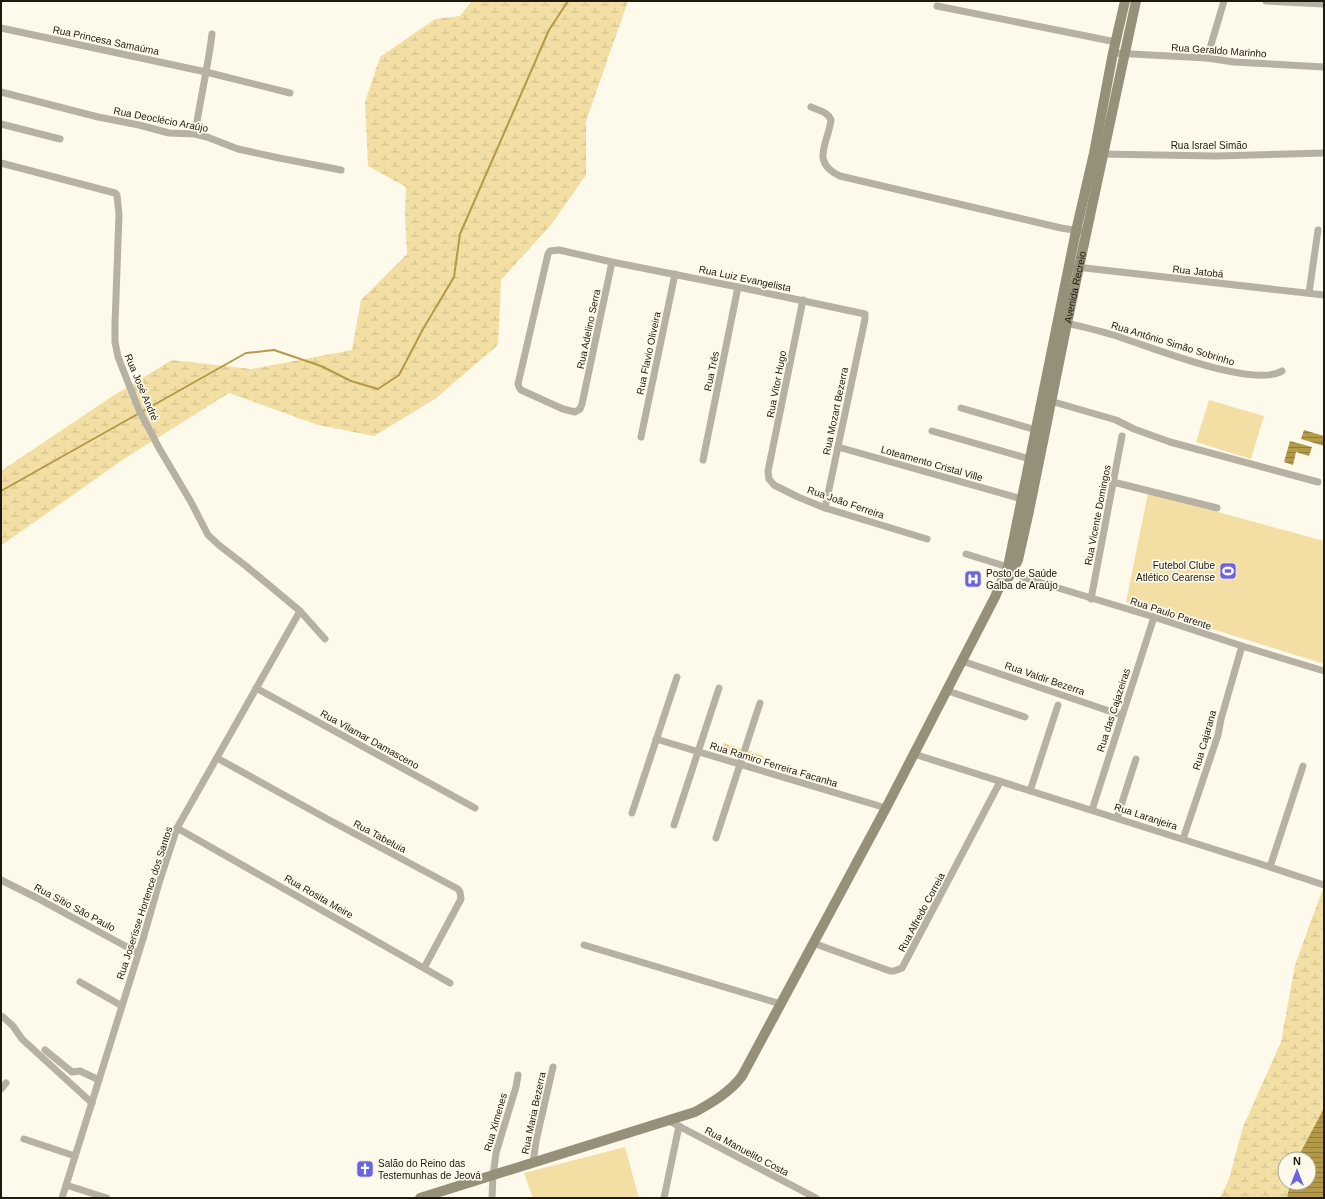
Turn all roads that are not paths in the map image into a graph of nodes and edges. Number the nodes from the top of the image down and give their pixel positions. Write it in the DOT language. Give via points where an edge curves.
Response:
graph roads {
  1 [pos="1125,1"];
  2 [pos="1136,1"];
  3 [pos="1224,1"];
  4 [pos="1266,1"];
  5 [pos="1324,4"];
  6 [pos="937,6"];
  7 [pos="1,28"];
  8 [pos="212,34"];
  9 [pos="1116,42"];
  10 [pos="1118,53"];
  11 [pos="1207,58"];
  12 [pos="1324,67"];
  13 [pos="206,72"];
  14 [pos="1,92"];
  15 [pos="290,93"];
  16 [pos="811,107"];
  17 [pos="1,124"];
  18 [pos="195,134"];
  19 [pos="60,139"];
  20 [pos="1324,153"];
  21 [pos="1098,154"];
  22 [pos="1,164"];
  23 [pos="341,170"];
  24 [pos="1318,230"];
  25 [pos="1081,231"];
  26 [pos="614,263"];
  27 [pos="1074,267"];
  28 [pos="675,274"];
  29 [pos="738,287"];
  30 [pos="1309,293"];
  31 [pos="1324,295"];
  32 [pos="803,300"];
  33 [pos="866,319"];
  34 [pos="1062,322"];
  35 [pos="1282,371"];
  36 [pos="1047,400"];
  37 [pos="582,404"];
  38 [pos="961,408"];
  39 [pos="1036,430"];
  40 [pos="932,431"];
  41 [pos="1122,436"];
  42 [pos="641,437"];
  43 [pos="838,447"];
  44 [pos="702,460"];
  45 [pos="1030,460"];
  46 [pos="768,471"];
  47 [pos="1113,482"];
  48 [pos="1318,482"];
  49 [pos="1022,499"];
  50 [pos="825,508"];
  51 [pos="1217,508"];
  52 [pos="927,539"];
  53 [pos="966,554"];
  54 [pos="1010,570"];
  55 [pos="1091,599"];
  56 [pos="300,611"];
  57 [pos="1154,617"];
  58 [pos="325,639"];
  59 [pos="1242,646"];
  60 [pos="962,661"];
  61 [pos="1324,670"];
  62 [pos="677,676"];
  63 [pos="256,688"];
  64 [pos="719,688"];
  65 [pos="948,691"];
  66 [pos="760,703"];
  67 [pos="1058,706"];
  68 [pos="1122,715"];
  69 [pos="1025,717"];
  70 [pos="656,739"];
  71 [pos="698,752"];
  72 [pos="914,754"];
  73 [pos="216,758"];
  74 [pos="1136,759"];
  75 [pos="740,764"];
  76 [pos="1303,766"];
  77 [pos="1000,782"];
  78 [pos="1030,791"];
  79 [pos="475,808"];
  80 [pos="886,808"];
  81 [pos="1092,810"];
  82 [pos="632,813"];
  83 [pos="1117,818"];
  84 [pos="674,825"];
  85 [pos="177,828"];
  86 [pos="716,838"];
  87 [pos="1183,839"];
  88 [pos="1270,867"];
  89 [pos="1,880"];
  90 [pos="1324,885"];
  91 [pos="813,943"];
  92 [pos="584,945"];
  93 [pos="138,952"];
  94 [pos="424,968"];
  95 [pos="80,982"];
  96 [pos="450,983"];
  97 [pos="780,1004"];
  98 [pos="122,1006"];
  99 [pos="3,1017"];
  100 [pos="45,1050"];
  101 [pos="553,1067"];
  102 [pos="518,1075"];
  103 [pos="99,1080"];
  104 [pos="6,1083"];
  105 [pos="1,1089"];
  106 [pos="92,1103"];
  107 [pos="669,1121"];
  108 [pos="680,1126"];
  109 [pos="24,1139"];
  110 [pos="75,1156"];
  111 [pos="533,1163"];
  112 [pos="493,1176"];
  113 [pos="66,1185"];
  114 [pos="62,1198"];
  115 [pos="107,1198"];
  116 [pos="420,1198"];
  117 [pos="492,1198"];
  118 [pos="664,1198"];
  119 [pos="816,1198"];
  1 -- 9 [label="main road, Avenida Recreio"];
  2 -- 10 [label="main road, Avenida Recreio"];
  3 -- 11 [label="street"];
  4 -- 5 [label="street"];
  6 -- 9 [label="street"];
  7 -- 13 [label="street, Rua Princesa Samaúma"];
  8 -- 13 [label="street"];
  9 -- 10 [label="main road, Avenida Recreio"];
  10 -- 11 [label="street, Rua Geraldo Marinho"];
  10 -- 21 [label="main road, Avenida Recreio"];
  11 -- 12 [label="street, Rua Geraldo Marinho"];
  13 -- 15 [label="street, Rua Princesa Samaúma"];
  13 -- 18 [label="street"];
  14 -- 18 [label="street, Rua Deoclécio Araújo" via="160,131"];
  16 -- 25 [label="street" via="827,114 831,120 823,156 826,167 831,172"];
  17 -- 19 [label="street"];
  18 -- 23 [label="street, Rua Deoclécio Araújo" via="238,149"];
  20 -- 21 [label="street, Rua Israel Simão" via="1216,156"];
  21 -- 25 [label="main road, Avenida Recreio"];
  22 -- 56 [label="street, Rua José André" via="117,195 119,214 115,342 137,404 208,535"];
  24 -- 30 [label="street"];
  25 -- 27 [label="main road, Avenida Recreio"];
  26 -- 28 [label="street, Rua Luiz Evangelista"];
  26 -- 37 [label="street, Rua Adelino Serra"];
  26 -- 37 [label="street, Rua Luiz Evangelista" via="560,250 548,254 518,384 518,387 529,395 563,409 575,412"];
  27 -- 30 [label="street, Rua Jatobá"];
  27 -- 34 [label="main road, Avenida Recreio"];
  28 -- 29 [label="street, Rua Luiz Evangelista"];
  28 -- 42 [label="street, Rua Flavio Oliveira"];
  29 -- 32 [label="street, Rua Luiz Evangelista"];
  29 -- 44 [label="street, Rua Três"];
  30 -- 31 [label="street, Rua Jatobá"];
  32 -- 33 [label="street, Rua Luiz Evangelista" via="864,313"];
  32 -- 46 [label="street, Rua Vitor Hugo"];
  33 -- 43 [label="street, Rua Mozart Bezerra"];
  34 -- 35 [label="street, Rua Antônio Simão Sobrinho" via="1114,335 1229,371 1263,376"];
  34 -- 36 [label="main road, Avenida Recreio"];
  36 -- 39 [label="main road, Avenida Recreio"];
  36 -- 48 [label="street" via="1116,420 1170,442"];
  36 -- 54 [label="main road, Avenida Recreio" via="1029,511 1018,560"];
  38 -- 39 [label="street"];
  39 -- 45 [label="main road, Avenida Recreio"];
  40 -- 45 [label="street"];
  41 -- 47 [label="street, Rua Vicente Domingos"];
  43 -- 49 [label="street, Loteamento Cristal Ville"];
  43 -- 50 [label="street, Rua Mozart Bezerra"];
  45 -- 49 [label="main road, Avenida Recreio"];
  46 -- 50 [label="street, Rua João Ferreira" via="774,485"];
  47 -- 51 [label="street"];
  47 -- 55 [label="street, Rua Vicente Domingos"];
  49 -- 54 [label="main road, Avenida Recreio"];
  50 -- 52 [label="street, Rua João Ferreira"];
  53 -- 54 [label="street"];
  54 -- 55 [label="street, Rua Paulo Parente" via="1022,577"];
  54 -- 60 [label="main road"];
  55 -- 57 [label="street, Rua Paulo Parente"];
  56 -- 58 [label="street, Rua José André"];
  56 -- 63 [label="street, Rua Joserísse Hortence dos Santos"];
  57 -- 59 [label="street, Rua Paulo Parente"];
  57 -- 68 [label="street, Rua das Cajazeiras"];
  59 -- 61 [label="street, Rua Paulo Parente"];
  59 -- 87 [label="street, Rua Cajarana" via="1218,735"];
  60 -- 65 [label="main road"];
  60 -- 68 [label="street, Rua Valdir Bezerra"];
  62 -- 70 [label="street"];
  63 -- 73 [label="street, Rua Joserísse Hortence dos Santos"];
  63 -- 79 [label="street, Rua Vilamar Damasceno"];
  64 -- 71 [label="street"];
  65 -- 69 [label="street"];
  65 -- 72 [label="main road"];
  66 -- 75 [label="street"];
  67 -- 78 [label="street"];
  68 -- 81 [label="street, Rua das Cajazeiras"];
  70 -- 71 [label="street, Rua Ramiro Ferreira Facanha"];
  70 -- 82 [label="street"];
  71 -- 75 [label="street, Rua Ramiro Ferreira Facanha"];
  71 -- 84 [label="street"];
  72 -- 77 [label="street, Rua Laranjeira"];
  72 -- 80 [label="main road"];
  73 -- 85 [label="street, Rua Joserísse Hortence dos Santos"];
  73 -- 94 [label="street, Rua Tabeluia" via="458,889 461,899"];
  74 -- 83 [label="street"];
  75 -- 80 [label="street, Rua Ramiro Ferreira Facanha"];
  75 -- 86 [label="street"];
  76 -- 88 [label="street"];
  77 -- 78 [label="street, Rua Laranjeira"];
  77 -- 91 [label="street, Rua Alfredo Correia" via="902,968 890,972"];
  78 -- 81 [label="street, Rua Laranjeira"];
  80 -- 91 [label="main road"];
  81 -- 83 [label="street, Rua Laranjeira"];
  83 -- 87 [label="street, Rua Laranjeira"];
  85 -- 93 [label="street, Rua Joserísse Hortence dos Santos"];
  85 -- 94 [label="street, Rua Rosita Meire"];
  87 -- 88 [label="street, Rua Laranjeira"];
  88 -- 90 [label="street, Rua Laranjeira"];
  89 -- 93 [label="street, Rua Sítio São Paulo"];
  91 -- 97 [label="main road"];
  92 -- 97 [label="street"];
  93 -- 98 [label="street, Rua Joserísse Hortence dos Santos"];
  94 -- 96 [label="street, Rua Rosita Meire"];
  95 -- 98 [label="street"];
  97 -- 107 [label="main road" via="742,1076 734,1085 702,1108"];
  98 -- 103 [label="street, Rua Joserísse Hortence dos Santos"];
  99 -- 106 [label="street" via="22,1039"];
  100 -- 103 [label="street" via="72,1072 80,1071"];
  101 -- 111 [label="street, Rua Maria Bezerra"];
  102 -- 112 [label="street, Rua Ximenes" via="496,1153"];
  103 -- 106 [label="street, Rua Joserísse Hortence dos Santos"];
  104 -- 105 [label="street"];
  106 -- 110 [label="street, Rua Joserísse Hortence dos Santos"];
  107 -- 108 [label="street, Rua Manuelito Costa"];
  107 -- 111 [label="main road"];
  108 -- 118 [label="street"];
  108 -- 119 [label="street, Rua Manuelito Costa"];
  109 -- 110 [label="street"];
  110 -- 113 [label="street, Rua Joserísse Hortence dos Santos"];
  111 -- 112 [label="main road"];
  112 -- 116 [label="main road"];
  112 -- 117 [label="street, Rua Ximenes"];
  113 -- 114 [label="street, Rua Joserísse Hortence dos Santos"];
  113 -- 115 [label="street"];
}
